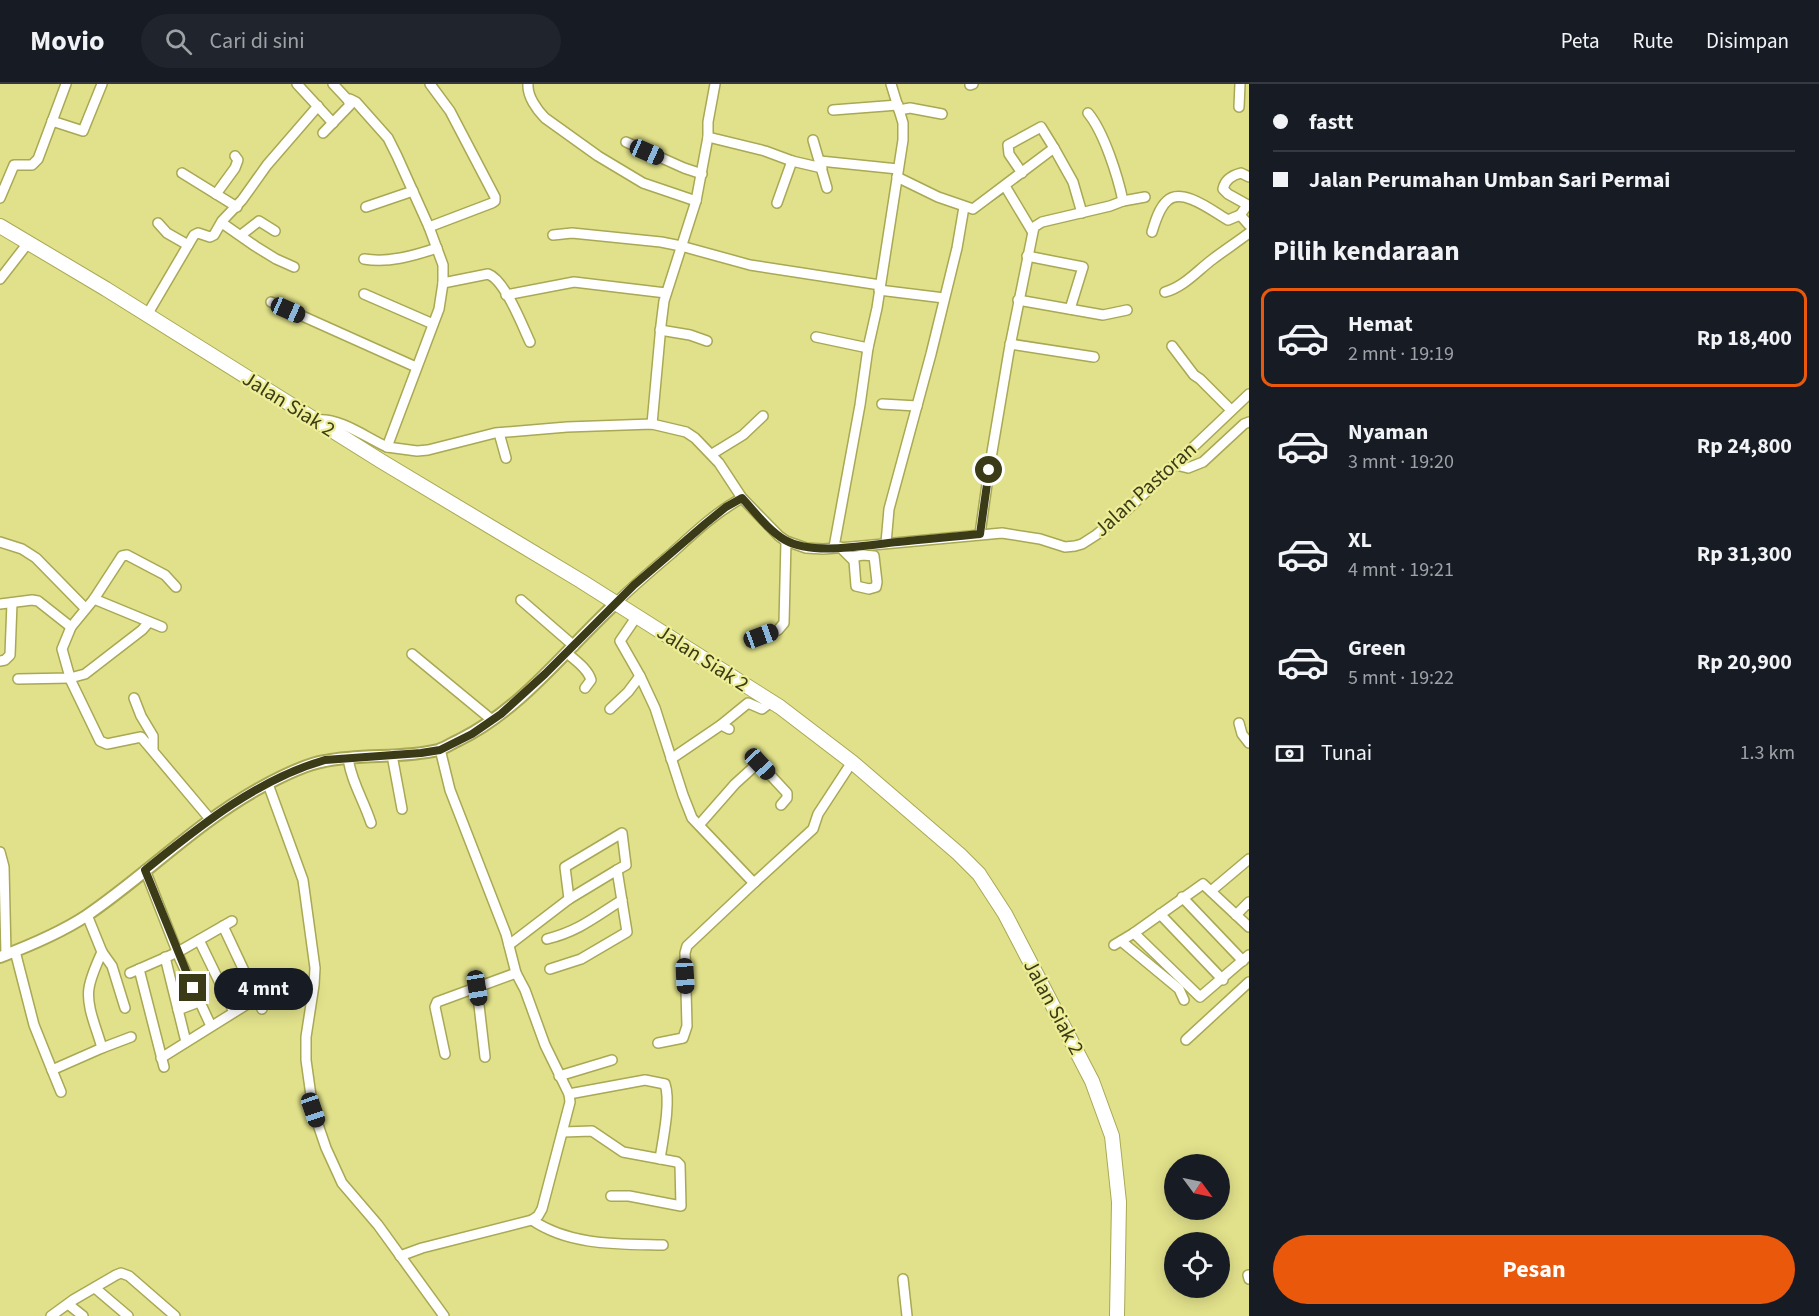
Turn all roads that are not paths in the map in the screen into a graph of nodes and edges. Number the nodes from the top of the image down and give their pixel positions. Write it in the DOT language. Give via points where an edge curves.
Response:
graph roads {
  1 [pos="66,84"];
  2 [pos="102,84"];
  3 [pos="297,84"];
  4 [pos="333,84"];
  5 [pos="430,84"];
  6 [pos="528,84"];
  7 [pos="715,84"];
  8 [pos="891,84"];
  9 [pos="1240,84"];
  10 [pos="348,100"];
  11 [pos="318,106"];
  12 [pos="1239,107"];
  13 [pos="899,108"];
  14 [pos="832,110"];
  15 [pos="1088,113"];
  16 [pos="942,114"];
  17 [pos="52,121"];
  18 [pos="333,123"];
  19 [pos="323,133"];
  20 [pos="708,137"];
  21 [pos="813,140"];
  22 [pos="626,142"];
  23 [pos="1054,148"];
  24 [pos="235,156"];
  25 [pos="792,161"];
  26 [pos="821,165"];
  27 [pos="183,173"];
  28 [pos="897,173"];
  29 [pos="1022,173"];
  30 [pos="702,174"];
  31 [pos="1249,177"];
  32 [pos="1005,186"];
  33 [pos="827,188"];
  34 [pos="413,191"];
  35 [pos="216,194"];
  36 [pos="1145,197"];
  37 [pos="0,198"];
  38 [pos="696,201"];
  39 [pos="1123,201"];
  40 [pos="777,203"];
  41 [pos="237,207"];
  42 [pos="366,207"];
  43 [pos="964,207"];
  44 [pos="1082,213"];
  45 [pos="1240,215"];
  46 [pos="222,222"];
  47 [pos="158,223"];
  48 [pos="0,226"];
  49 [pos="1249,226"];
  50 [pos="429,227"];
  51 [pos="275,231"];
  52 [pos="1032,231"];
  53 [pos="1152,231"];
  54 [pos="241,235"];
  55 [pos="553,235"];
  56 [pos="28,243"];
  57 [pos="188,245"];
  58 [pos="681,246"];
  59 [pos="437,248"];
  60 [pos="1028,256"];
  61 [pos="364,259"];
  62 [pos="294,267"];
  63 [pos="0,279"];
  64 [pos="443,283"];
  65 [pos="879,287"];
  66 [pos="666,292"];
  67 [pos="1165,292"];
  68 [pos="364,294"];
  69 [pos="507,295"];
  70 [pos="944,298"];
  71 [pos="1018,300"];
  72 [pos="271,302"];
  73 [pos="1070,309"];
  74 [pos="1127,310"];
  75 [pos="147,315"];
  76 [pos="434,324"];
  77 [pos="660,330"];
  78 [pos="816,337"];
  79 [pos="707,341"];
  80 [pos="530,342"];
  81 [pos="1010,344"];
  82 [pos="1173,346"];
  83 [pos="868,348"];
  84 [pos="1094,357"];
  85 [pos="416,367"];
  86 [pos="1249,394"];
  87 [pos="882,405"];
  88 [pos="917,406"];
  89 [pos="1231,410"];
  90 [pos="763,416"];
  91 [pos="314,420"];
  92 [pos="1249,422"];
  93 [pos="652,424"];
  94 [pos="499,433"];
  95 [pos="387,447"];
  96 [pos="712,454"];
  97 [pos="506,458"];
  98 [pos="1176,465"];
  99 [pos="742,498"];
  100 [pos="980,534"];
  101 [pos="786,541"];
  102 [pos="0,542"];
  103 [pos="886,543"];
  104 [pos="837,547"];
  105 [pos="851,557"];
  106 [pos="176,587"];
  107 [pos="94,599"];
  108 [pos="521,600"];
  109 [pos="12,603"];
  110 [pos="616,603"];
  111 [pos="0,604"];
  112 [pos="85,608"];
  113 [pos="637,616"];
  114 [pos="149,622"];
  115 [pos="70,627"];
  116 [pos="162,627"];
  117 [pos="761,636"];
  118 [pos="571,649"];
  119 [pos="412,654"];
  120 [pos="0,661"];
  121 [pos="640,676"];
  122 [pos="70,678"];
  123 [pos="18,679"];
  124 [pos="585,688"];
  125 [pos="134,698"];
  126 [pos="771,702"];
  127 [pos="610,709"];
  128 [pos="492,720"];
  129 [pos="1239,723"];
  130 [pos="1249,744"];
  131 [pos="153,749"];
  132 [pos="440,750"];
  133 [pos="392,755"];
  134 [pos="348,758"];
  135 [pos="671,759"];
  136 [pos="852,762"];
  137 [pos="268,784"];
  138 [pos="781,805"];
  139 [pos="402,809"];
  140 [pos="210,819"];
  141 [pos="371,823"];
  142 [pos="699,825"];
  143 [pos="0,852"];
  144 [pos="1249,860"];
  145 [pos="145,870"];
  146 [pos="617,870"];
  147 [pos="755,882"];
  148 [pos="1208,887"];
  149 [pos="1182,897"];
  150 [pos="569,899"];
  151 [pos="3,900"];
  152 [pos="622,900"];
  153 [pos="1249,902"];
  154 [pos="1160,914"];
  155 [pos="87,915"];
  156 [pos="1236,915"];
  157 [pos="1249,927"];
  158 [pos="1134,933"];
  159 [pos="547,939"];
  160 [pos="199,940"];
  161 [pos="509,945"];
  162 [pos="102,952"];
  163 [pos="177,952"];
  164 [pos="7,954"];
  165 [pos="165,957"];
  166 [pos="1246,958"];
  167 [pos="550,969"];
  168 [pos="516,972"];
  169 [pos="1223,980"];
  170 [pos="1249,982"];
  171 [pos="477,988"];
  172 [pos="257,998"];
  173 [pos="1184,1000"];
  174 [pos="199,1002"];
  175 [pos="125,1008"];
  176 [pos="262,1009"];
  177 [pos="178,1010"];
  178 [pos="234,1012"];
  179 [pos="211,1026"];
  180 [pos="131,1037"];
  181 [pos="1186,1040"];
  182 [pos="186,1042"];
  183 [pos="658,1042"];
  184 [pos="102,1048"];
  185 [pos="445,1054"];
  186 [pos="485,1057"];
  187 [pos="612,1060"];
  188 [pos="52,1070"];
  189 [pos="559,1076"];
  190 [pos="61,1092"];
  191 [pos="568,1094"];
  192 [pos="563,1132"];
  193 [pos="660,1159"];
  194 [pos="611,1196"];
  195 [pos="532,1220"];
  196 [pos="663,1245"];
  197 [pos="400,1256"];
  198 [pos="903,1279"];
  199 [pos="95,1288"];
  200 [pos="68,1304"];
  201 [pos="54,1315"];
  202 [pos="83,1316"];
  203 [pos="128,1316"];
  204 [pos="175,1316"];
  205 [pos="444,1316"];
  206 [pos="907,1316"];
  207 [pos="1117,1316"];
  1 -- 17 [label="street"];
  2 -- 17 [label="street" via="83,132"];
  3 -- 11 [label="street"];
  4 -- 10 [label="street"];
  5 -- 50 [label="street" via="450,111 495,201"];
  6 -- 38 [label="street" via="538,112 598,156 643,183"];
  7 -- 20 [label="street"];
  8 -- 13 [label="street"];
  9 -- 12 [label="street"];
  10 -- 18 [label="street" via="350,105"];
  10 -- 34 [label="street" via="356,102 388,138"];
  11 -- 18 [label="street"];
  11 -- 41 [label="street"];
  13 -- 14 [label="street"];
  13 -- 16 [label="street"];
  13 -- 28 [label="street" via="904,132"];
  15 -- 39 [label="street" via="1106,147"];
  17 -- 37 [label="street" via="38,159 32,165 14,165"];
  18 -- 19 [label="street"];
  20 -- 25 [label="street"];
  20 -- 30 [label="street"];
  21 -- 26 [label="street"];
  22 -- 30 [label="street"];
  23 -- 29 [label="street"];
  23 -- 29 [label="street" via="1041,127 1008,145 1009,154"];
  23 -- 44 [label="street" via="1073,182"];
  24 -- 35 [label="street" via="235,168"];
  25 -- 26 [label="street"];
  25 -- 40 [label="street"];
  26 -- 28 [label="street"];
  26 -- 33 [label="street"];
  27 -- 35 [label="street"];
  28 -- 43 [label="street"];
  28 -- 65 [label="street"];
  29 -- 32 [label="street"];
  30 -- 38 [label="street"];
  31 -- 45 [label="street" via="1234,175 1224,185 1225,192 1246,204"];
  32 -- 43 [label="street" via="977,207"];
  32 -- 52 [label="street"];
  34 -- 42 [label="street"];
  34 -- 50 [label="street"];
  35 -- 41 [label="street"];
  36 -- 39 [label="street"];
  38 -- 58 [label="street"];
  39 -- 44 [label="street"];
  41 -- 46 [label="street"];
  43 -- 70 [label="street"];
  44 -- 52 [label="street" via="1036,224"];
  45 -- 49 [label="street"];
  45 -- 53 [label="street" via="1228,220 1199,201 1171,198"];
  46 -- 54 [label="street"];
  46 -- 57 [label="street" via="210,237 196,233"];
  47 -- 57 [label="street"];
  48 -- 56 [label="highway, Jalan Siak 2"];
  49 -- 67 [label="street" via="1181,285"];
  50 -- 59 [label="street"];
  51 -- 54 [label="street" via="259,221"];
  52 -- 60 [label="street"];
  54 -- 62 [label="street"];
  55 -- 58 [label="street" via="572,233"];
  56 -- 63 [label="street"];
  56 -- 75 [label="highway, Jalan Siak 2"];
  57 -- 75 [label="street"];
  58 -- 65 [label="street" via="750,265"];
  58 -- 66 [label="street"];
  59 -- 61 [label="street" via="383,261"];
  59 -- 64 [label="street"];
  60 -- 71 [label="street"];
  60 -- 73 [label="street" via="1083,267"];
  64 -- 69 [label="street" via="488,274 494,276"];
  64 -- 76 [label="street"];
  65 -- 70 [label="street"];
  65 -- 83 [label="street"];
  66 -- 69 [label="street" via="574,282"];
  66 -- 77 [label="street"];
  68 -- 76 [label="street"];
  69 -- 80 [label="street"];
  70 -- 88 [label="street"];
  71 -- 73 [label="street"];
  71 -- 81 [label="street"];
  72 -- 85 [label="street"];
  73 -- 74 [label="street" via="1103,315"];
  75 -- 91 [label="highway, Jalan Siak 2"];
  76 -- 85 [label="street"];
  77 -- 79 [label="street"];
  77 -- 93 [label="street"];
  78 -- 83 [label="street"];
  81 -- 84 [label="street"];
  81 -- 100 [label="street"];
  82 -- 89 [label="street" via="1194,375"];
  83 -- 104 [label="street"];
  85 -- 95 [label="street"];
  86 -- 89 [label="street, Jalan Pastoran"];
  87 -- 88 [label="street"];
  88 -- 103 [label="street" via="890,509"];
  89 -- 98 [label="street, Jalan Pastoran"];
  90 -- 96 [label="street" via="743,435"];
  91 -- 95 [label="street, Jalan Pastoran" via="337,422"];
  91 -- 110 [label="highway, Jalan Siak 2"];
  92 -- 98 [label="street" via="1203,462 1188,468"];
  93 -- 94 [label="street, Jalan Pastoran"];
  93 -- 96 [label="street, Jalan Pastoran" via="686,432"];
  94 -- 95 [label="street, Jalan Pastoran" via="428,450"];
  94 -- 97 [label="street"];
  96 -- 99 [label="street, Jalan Pastoran"];
  98 -- 100 [label="street, Jalan Pastoran" via="1082,544 1065,547 1040,538"];
  99 -- 101 [label="street, Jalan Pastoran"];
  99 -- 110 [label="street" via="705,524"];
  100 -- 103 [label="street, Jalan Pastoran"];
  101 -- 104 [label="street, Jalan Pastoran" via="806,548"];
  101 -- 117 [label="street" via="784,623 778,630"];
  102 -- 112 [label="street" via="36,558"];
  103 -- 104 [label="street, Jalan Pastoran"];
  104 -- 105 [label="street"];
  106 -- 107 [label="street" via="165,575 125,555"];
  107 -- 112 [label="street"];
  107 -- 114 [label="street"];
  108 -- 118 [label="street"];
  109 -- 111 [label="street"];
  109 -- 115 [label="street" via="38,602"];
  109 -- 120 [label="street" via="10,655"];
  110 -- 113 [label="highway, Jalan Siak 2"];
  110 -- 118 [label="main road"];
  112 -- 115 [label="street"];
  113 -- 121 [label="street" via="620,641"];
  113 -- 126 [label="highway, Jalan Siak 2"];
  114 -- 116 [label="street"];
  114 -- 122 [label="street" via="85,674"];
  115 -- 122 [label="street" via="63,649"];
  118 -- 124 [label="street" via="591,677"];
  118 -- 128 [label="main road"];
  119 -- 128 [label="street"];
  121 -- 127 [label="street"];
  121 -- 135 [label="street"];
  122 -- 123 [label="street"];
  122 -- 131 [label="street" via="100,741 107,744 138,736"];
  125 -- 131 [label="street" via="153,736"];
  126 -- 135 [label="street" via="762,709 748,703 725,727"];
  126 -- 136 [label="highway, Jalan Siak 2"];
  128 -- 132 [label="main road"];
  129 -- 130 [label="street"];
  131 -- 140 [label="street"];
  132 -- 133 [label="main road"];
  132 -- 161 [label="street" via="450,790"];
  133 -- 134 [label="main road"];
  133 -- 139 [label="street"];
  134 -- 137 [label="main road" via="315,764"];
  134 -- 141 [label="street"];
  135 -- 142 [label="street" via="692,818"];
  136 -- 147 [label="street" via="818,814 813,829"];
  136 -- 207 [label="highway, Jalan Siak 2" via="979,874 1005,914 1092,1081 1112,1136 1115,1158 1119,1202"];
  137 -- 140 [label="main road"];
  137 -- 197 [label="street" via="303,880 315,968 306,1037 313,1110 342,1183"];
  138 -- 142 [label="street" via="787,793 756,764"];
  140 -- 145 [label="main road"];
  142 -- 147 [label="street"];
  143 -- 151 [label="street" via="4,867"];
  144 -- 148 [label="street"];
  145 -- 155 [label="main road"];
  145 -- 163 [label="street"];
  146 -- 150 [label="street"];
  146 -- 150 [label="street" via="626,865 622,833 565,867"];
  146 -- 152 [label="street"];
  147 -- 183 [label="street" via="687,946 686,1033 683,1038"];
  148 -- 149 [label="street" via="1202,884"];
  148 -- 156 [label="street"];
  149 -- 154 [label="street"];
  149 -- 166 [label="street"];
  150 -- 161 [label="street"];
  151 -- 164 [label="street"];
  152 -- 159 [label="street" via="578,929"];
  152 -- 167 [label="street" via="627,932 582,959"];
  153 -- 156 [label="street"];
  154 -- 158 [label="street"];
  154 -- 169 [label="street"];
  155 -- 162 [label="street"];
  155 -- 164 [label="main road"];
  156 -- 157 [label="street"];
  158 -- 169 [label="street" via="1198,996"];
  158 -- 173 [label="street" via="1117,943 1179,989"];
  160 -- 163 [label="street"];
  160 -- 172 [label="street" via="228,924"];
  160 -- 178 [label="street"];
  161 -- 168 [label="street"];
  162 -- 175 [label="street" via="112,966"];
  162 -- 184 [label="street" via="88,995"];
  163 -- 165 [label="street"];
  163 -- 174 [label="street"];
  164 -- 188 [label="street"];
  165 -- 177 [label="street"];
  165 -- 182 [label="street" via="135,971 162,1062"];
  166 -- 169 [label="street"];
  168 -- 171 [label="street"];
  168 -- 189 [label="street"];
  170 -- 181 [label="street"];
  171 -- 185 [label="street" via="437,1002"];
  171 -- 186 [label="street"];
  172 -- 176 [label="street"];
  172 -- 178 [label="street"];
  174 -- 177 [label="street"];
  174 -- 179 [label="street"];
  177 -- 182 [label="street"];
  178 -- 179 [label="street"];
  179 -- 182 [label="street"];
  180 -- 184 [label="street"];
  184 -- 188 [label="street"];
  187 -- 189 [label="street"];
  188 -- 190 [label="street"];
  189 -- 191 [label="street"];
  191 -- 192 [label="street" via="570,1102"];
  191 -- 193 [label="street" via="645,1080 665,1084 666,1121"];
  192 -- 193 [label="street" via="592,1131 623,1152"];
  192 -- 195 [label="street" via="542,1209"];
  193 -- 194 [label="street" via="680,1165 681,1206"];
  195 -- 196 [label="street" via="565,1237 607,1244"];
  195 -- 197 [label="street"];
  197 -- 205 [label="street"];
  198 -- 206 [label="street"];
  199 -- 200 [label="street"];
  199 -- 203 [label="street"];
  199 -- 204 [label="street" via="121,1273"];
  200 -- 201 [label="street"];
  200 -- 202 [label="street"];
}
